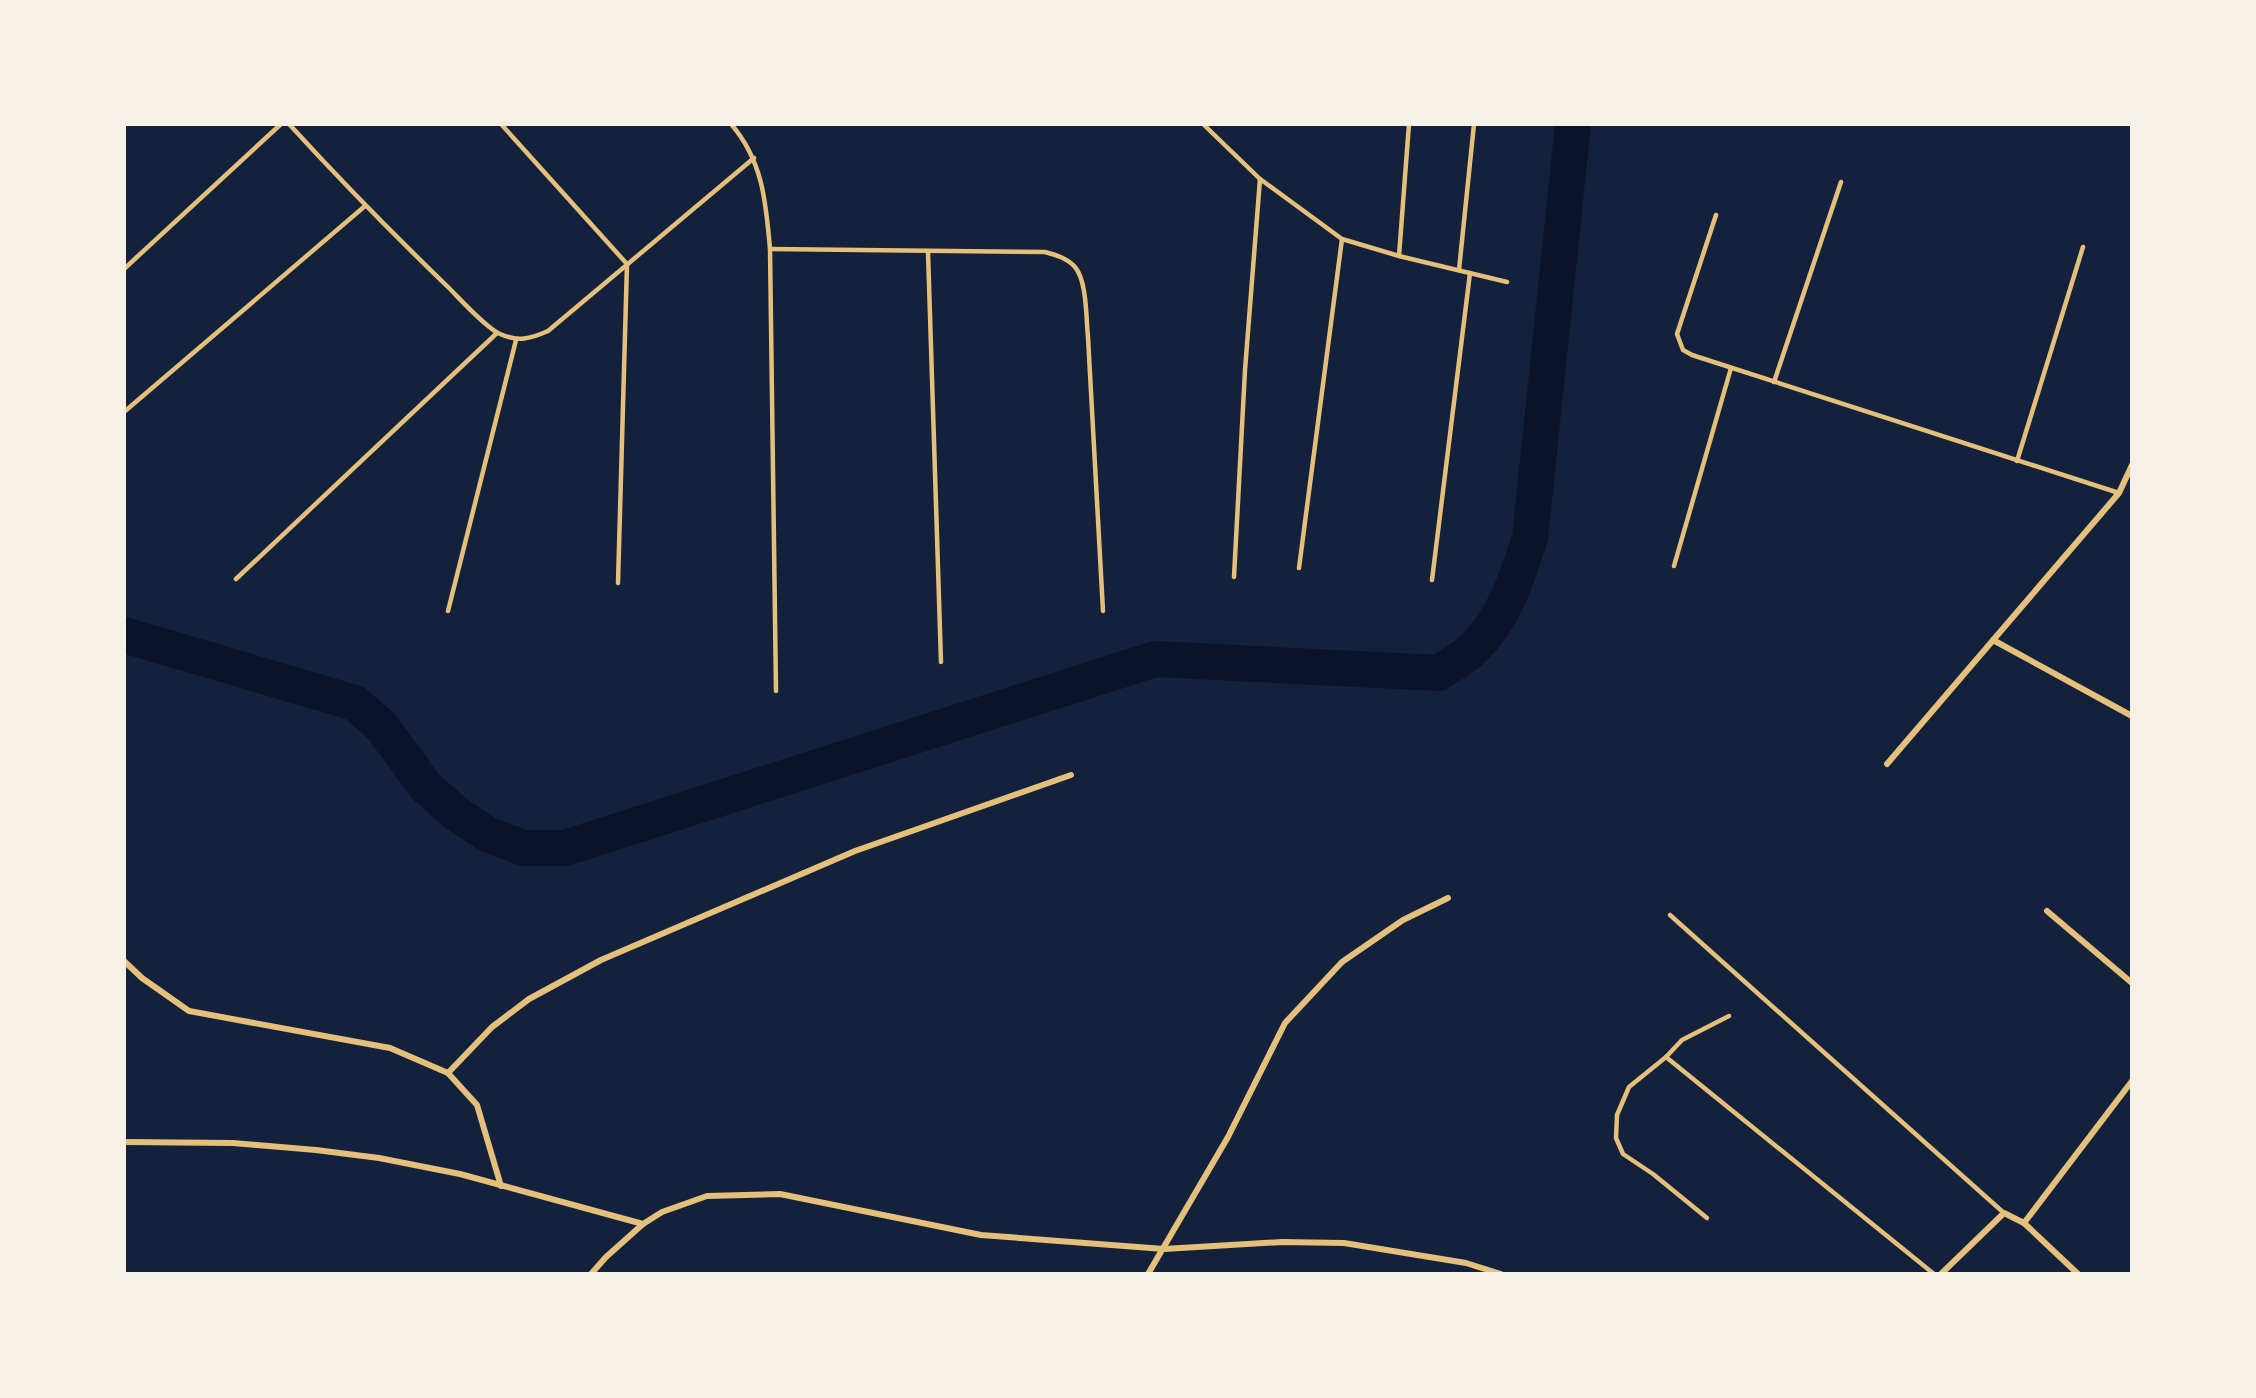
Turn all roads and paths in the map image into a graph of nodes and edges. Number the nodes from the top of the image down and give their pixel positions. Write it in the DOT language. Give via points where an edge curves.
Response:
graph roads {
  1 [pos="281,124"];
  2 [pos="289,124"];
  3 [pos="501,124"];
  4 [pos="731,124"];
  5 [pos="1203,124"];
  6 [pos="1410,124"];
  7 [pos="1474,124"];
  8 [pos="754,158"];
  9 [pos="1260,179"];
  10 [pos="1841,182"];
  11 [pos="365,206"];
  12 [pos="1716,214"];
  13 [pos="1342,239"];
  14 [pos="2083,246"];
  15 [pos="770,249"];
  16 [pos="928,252"];
  17 [pos="1399,256"];
  18 [pos="627,264"];
  19 [pos="124,269"];
  20 [pos="1459,270"];
  21 [pos="1470,273"];
  22 [pos="1507,282"];
  23 [pos="497,333"];
  24 [pos="516,340"];
  25 [pos="1731,368"];
  26 [pos="1774,382"];
  27 [pos="124,412"];
  28 [pos="2017,461"];
  29 [pos="2132,465"];
  30 [pos="2119,493"];
  31 [pos="1674,566"];
  32 [pos="1299,568"];
  33 [pos="1234,577"];
  34 [pos="236,579"];
  35 [pos="1432,580"];
  36 [pos="618,583"];
  37 [pos="448,611"];
  38 [pos="1103,611"];
  39 [pos="1994,640"];
  40 [pos="941,662"];
  41 [pos="776,691"];
  42 [pos="2132,716"];
  43 [pos="1887,764"];
  44 [pos="1071,775"];
  45 [pos="1448,898"];
  46 [pos="2047,911"];
  47 [pos="1670,915"];
  48 [pos="124,962"];
  49 [pos="2132,983"];
  50 [pos="1729,1016"];
  51 [pos="1666,1057"];
  52 [pos="448,1073"];
  53 [pos="2132,1081"];
  54 [pos="124,1142"];
  55 [pos="501,1186"];
  56 [pos="2004,1213"];
  57 [pos="1707,1218"];
  58 [pos="2024,1223"];
  59 [pos="643,1224"];
  60 [pos="1164,1249"];
  61 [pos="591,1274"];
  62 [pos="1148,1274"];
  63 [pos="1502,1274"];
  64 [pos="1934,1274"];
  65 [pos="1941,1274"];
  66 [pos="2078,1274"];
  1 -- 19 [label="lane"];
  2 -- 11 [label="lane"];
  3 -- 18 [label="lane"];
  4 -- 8 [label="lane"];
  5 -- 9 [label="lane"];
  6 -- 17 [label="lane"];
  7 -- 20 [label="lane"];
  8 -- 15 [label="lane" via="766,205"];
  8 -- 18 [label="lane"];
  9 -- 13 [label="lane"];
  9 -- 33 [label="lane"];
  10 -- 26 [label="lane"];
  11 -- 23 [label="lane"];
  11 -- 27 [label="lane"];
  12 -- 25 [label="lane" via="1677,334 1683,350"];
  13 -- 17 [label="lane"];
  13 -- 32 [label="lane"];
  14 -- 28 [label="lane"];
  15 -- 16 [label="lane"];
  15 -- 41 [label="lane"];
  16 -- 38 [label="lane" via="1045,252 1066,259 1077,268 1084,292 1088,337"];
  16 -- 40 [label="lane"];
  17 -- 20 [label="lane"];
  18 -- 24 [label="lane" via="548,331"];
  18 -- 36 [label="lane"];
  20 -- 21 [label="lane"];
  21 -- 22 [label="lane"];
  21 -- 35 [label="lane"];
  23 -- 24 [label="lane"];
  23 -- 34 [label="lane"];
  24 -- 37 [label="lane"];
  25 -- 26 [label="lane"];
  25 -- 31 [label="lane"];
  26 -- 28 [label="lane"];
  28 -- 30 [label="lane"];
  29 -- 30 [label="street"];
  30 -- 39 [label="street"];
  39 -- 42 [label="street"];
  39 -- 43 [label="street"];
  44 -- 52 [label="street" via="855,851 601,960 530,999 492,1026"];
  45 -- 60 [label="street" via="1402,920 1342,962 1285,1023"];
  46 -- 49 [label="street"];
  47 -- 56 [label="lane"];
  48 -- 52 [label="street" via="189,1011 390,1048"];
  50 -- 51 [label="lane" via="1682,1040"];
  51 -- 57 [label="lane" via="1629,1087 1617,1115 1616,1138 1623,1154"];
  51 -- 64 [label="lane"];
  52 -- 55 [label="street" via="477,1105"];
  53 -- 58 [label="street"];
  54 -- 55 [label="street" via="233,1143 316,1150 380,1158"];
  55 -- 59 [label="street"];
  56 -- 58 [label="street"];
  56 -- 65 [label="street"];
  58 -- 66 [label="street"];
  59 -- 60 [label="street" via="662,1212 707,1196 780,1194 981,1235"];
  59 -- 61 [label="street"];
  60 -- 62 [label="street"];
  60 -- 63 [label="street" via="1282,1242 1344,1243 1466,1263"];
}
